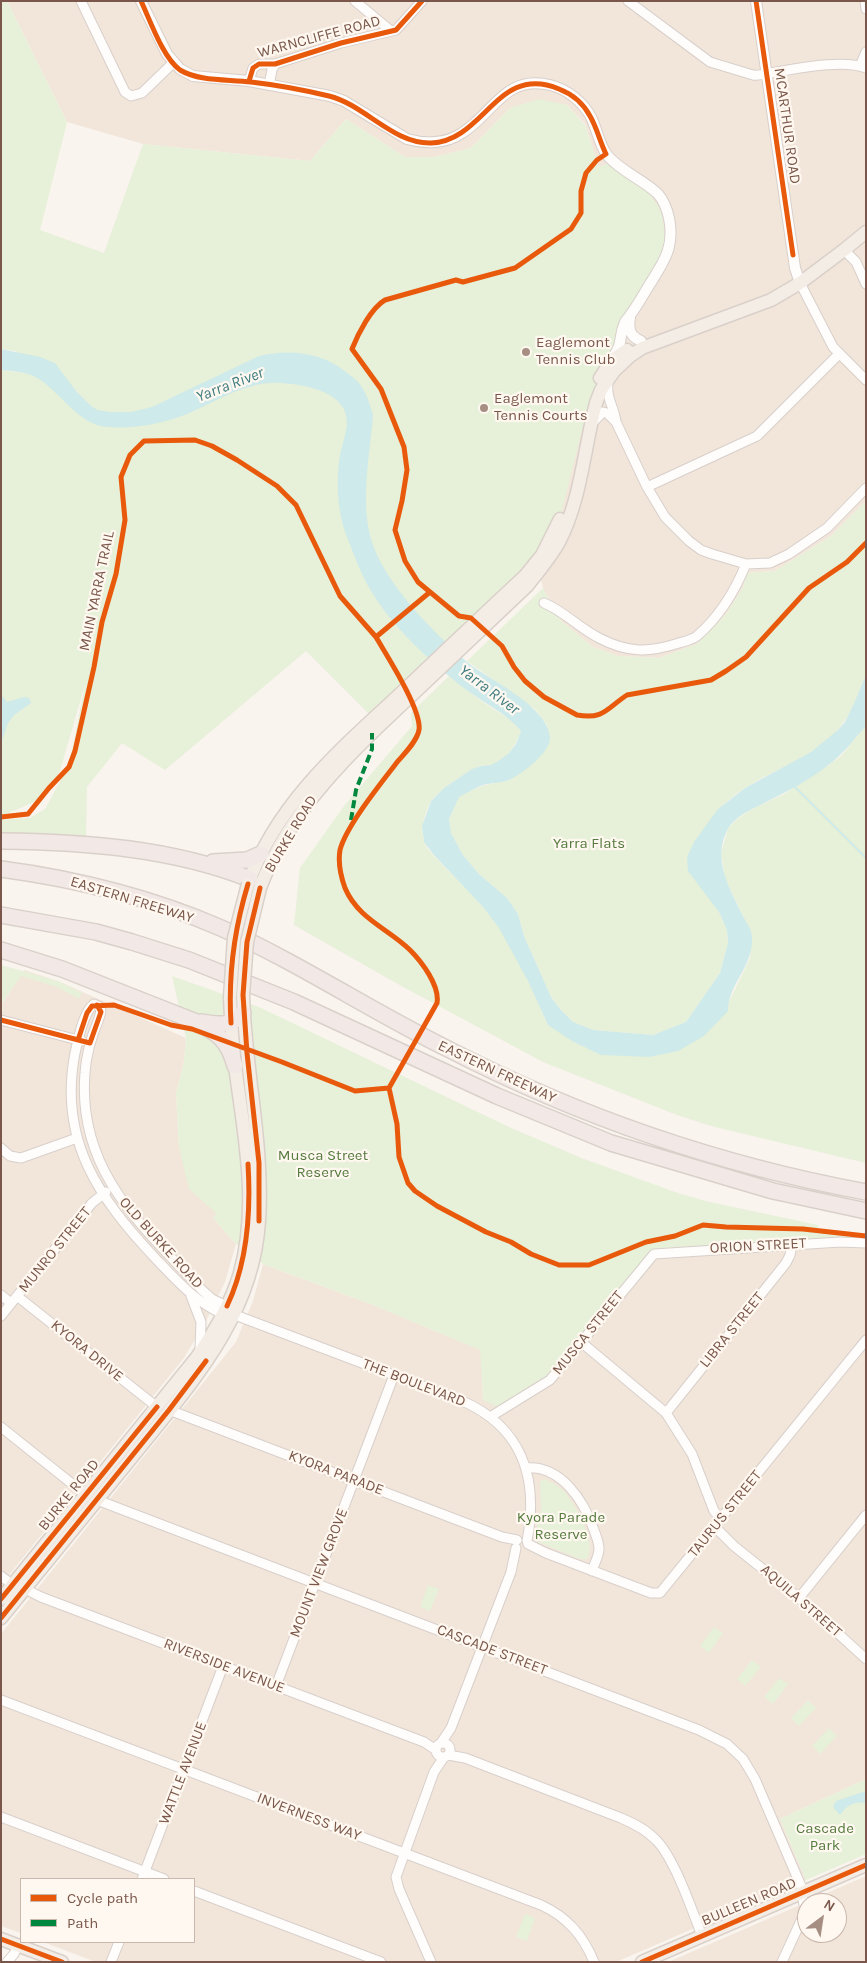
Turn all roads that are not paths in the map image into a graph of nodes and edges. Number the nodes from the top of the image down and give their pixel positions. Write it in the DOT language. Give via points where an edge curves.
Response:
graph roads {
  1 [pos="81,1"];
  2 [pos="141,1"];
  3 [pos="355,1"];
  4 [pos="422,1"];
  5 [pos="628,1"];
  6 [pos="756,1"];
  7 [pos="865,1"];
  8 [pos="866,9"];
  9 [pos="391,31"];
  10 [pos="866,52"];
  11 [pos="174,63"];
  12 [pos="275,64"];
  13 [pos="863,67"];
  14 [pos="767,74"];
  15 [pos="249,82"];
  16 [pos="269,85"];
  17 [pos="866,232"];
  18 [pos="844,250"];
  19 [pos="800,283"];
  20 [pos="866,284"];
  21 [pos="631,315"];
  22 [pos="700,326"];
  23 [pos="641,341"];
  24 [pos="839,354"];
  25 [pos="612,360"];
  26 [pos="866,380"];
  27 [pos="608,381"];
  28 [pos="616,422"];
  29 [pos="591,426"];
  30 [pos="647,488"];
  31 [pos="866,488"];
  32 [pos="746,564"];
  33 [pos="544,603"];
  34 [pos="494,611"];
  35 [pos="390,709"];
  36 [pos="286,811"];
  37 [pos="300,814"];
  38 [pos="1,841"];
  39 [pos="261,854"];
  40 [pos="197,861"];
  41 [pos="1,869"];
  42 [pos="255,884"];
  43 [pos="1,915"];
  44 [pos="1,950"];
  45 [pos="243,1013"];
  46 [pos="1,1020"];
  47 [pos="194,1021"];
  48 [pos="231,1023"];
  49 [pos="78,1040"];
  50 [pos="90,1043"];
  51 [pos="235,1066"];
  52 [pos="77,1138"];
  53 [pos="1,1148"];
  54 [pos="112,1187"];
  55 [pos="866,1192"];
  56 [pos="102,1194"];
  57 [pos="866,1211"];
  58 [pos="254,1221"];
  59 [pos="866,1243"];
  60 [pos="792,1245"];
  61 [pos="651,1255"];
  62 [pos="190,1294"];
  63 [pos="1,1295"];
  64 [pos="17,1296"];
  65 [pos="11,1303"];
  66 [pos="228,1312"];
  67 [pos="1,1316"];
  68 [pos="866,1340"];
  69 [pos="581,1342"];
  70 [pos="199,1354"];
  71 [pos="394,1375"];
  72 [pos="163,1409"];
  73 [pos="666,1413"];
  74 [pos="490,1417"];
  75 [pos="1,1428"];
  76 [pos="526,1468"];
  77 [pos="354,1480"];
  78 [pos="91,1498"];
  79 [pos="866,1515"];
  80 [pos="721,1519"];
  81 [pos="713,1529"];
  82 [pos="521,1544"];
  83 [pos="592,1571"];
  84 [pos="1,1576"];
  85 [pos="316,1583"];
  86 [pos="19,1587"];
  87 [pos="799,1598"];
  88 [pos="1,1599"];
  89 [pos="1,1618"];
  90 [pos="482,1647"];
  91 [pos="866,1659"];
  92 [pos="223,1666"];
  93 [pos="276,1686"];
  94 [pos="1,1700"];
  95 [pos="443,1750"];
  96 [pos="184,1769"];
  97 [pos="1,1818"];
  98 [pos="404,1853"];
  99 [pos="866,1865"];
  100 [pos="144,1876"];
  101 [pos="157,1878"];
  102 [pos="195,1891"];
  103 [pos="802,1893"];
  104 [pos="797,1895"];
  105 [pos="797,1929"];
  106 [pos="702,1936"];
  107 [pos="1,1938"];
  108 [pos="119,1943"];
  109 [pos="18,1945"];
  110 [pos="7,1962"];
  111 [pos="62,1962"];
  112 [pos="111,1962"];
  113 [pos="381,1962"];
  114 [pos="430,1962"];
  115 [pos="594,1962"];
  116 [pos="642,1962"];
  117 [pos="782,1962"];
  1 -- 11 [label="street" via="125,92 135,97 142,93"];
  2 -- 11 [label="street"];
  3 -- 9 [label="street"];
  4 -- 9 [label="street, WARNCLIFFE ROAD" via="401,26"];
  5 -- 14 [label="street" via="710,62 753,75"];
  6 -- 14 [label="street, MCARTHUR ROAD"];
  7 -- 8 [label="street"];
  9 -- 12 [label="street, WARNCLIFFE ROAD"];
  10 -- 13 [label="street"];
  11 -- 15 [label="street" via="193,76"];
  12 -- 15 [label="street, WARNCLIFFE ROAD" via="259,64 253,68"];
  12 -- 16 [label="street, WARNCLIFFE ROAD"];
  13 -- 14 [label="street" via="845,64"];
  14 -- 19 [label="street, MCARTHUR ROAD"];
  15 -- 16 [label="street"];
  16 -- 21 [label="street" via="330,96 407,139 433,143 462,134 503,94 520,86 550,85 569,93 591,116 606,154 625,171 646,183 668,210 669,250"];
  17 -- 18 [label="main road"];
  18 -- 19 [label="main road"];
  18 -- 20 [label="street" via="856,262"];
  19 -- 22 [label="main road" via="771,300"];
  19 -- 24 [label="street, MCARTHUR ROAD"];
  21 -- 23 [label="street" via="628,329"];
  21 -- 25 [label="street" via="622,329 621,344"];
  22 -- 23 [label="main road" via="686,326"];
  22 -- 27 [label="main road" via="642,348 622,363"];
  23 -- 25 [label="main road"];
  24 -- 26 [label="street, MCARTHUR ROAD"];
  24 -- 30 [label="street" via="757,436"];
  25 -- 34 [label="main road" via="594,389 557,526 542,555"];
  27 -- 28 [label="street" via="607,392"];
  27 -- 29 [label="main road" via="596,404"];
  28 -- 29 [label="street" via="603,412"];
  28 -- 30 [label="street"];
  29 -- 34 [label="main road" via="575,497 559,542 527,586"];
  30 -- 32 [label="street" via="665,517 689,542 701,550"];
  31 -- 32 [label="street" via="827,528 789,554 770,563"];
  32 -- 33 [label="street" via="737,587 696,637 658,650 624,649 597,637 557,608"];
  34 -- 35 [label="main road"];
  35 -- 36 [label="main road, BURKE ROAD" via="320,769"];
  35 -- 37 [label="main road, BURKE ROAD" via="335,769"];
  36 -- 37 [label="main road"];
  36 -- 39 [label="main road, BURKE ROAD"];
  37 -- 42 [label="main road, BURKE ROAD"];
  38 -- 40 [label="highway" via="123,848"];
  39 -- 40 [label="highway" via="247,860"];
  39 -- 42 [label="main road, BURKE ROAD"];
  40 -- 42 [label="highway"];
  41 -- 55 [label="highway, EASTERN FREEWAY" via="88,885 162,906 220,928 293,964 448,1050 605,1120 734,1162"];
  42 -- 45 [label="main road, BURKE ROAD, bridge" via="247,942"];
  42 -- 48 [label="main road, BURKE ROAD, bridge" via="239,915 230,982"];
  43 -- 57 [label="highway, EASTERN FREEWAY" via="96,932 189,960 294,1002 498,1096 611,1143 773,1191"];
  44 -- 47 [label="highway" via="56,967"];
  45 -- 48 [label="highway"];
  45 -- 58 [label="main road, BURKE ROAD" via="258,1156"];
  46 -- 49 [label="street"];
  47 -- 48 [label="highway"];
  47 -- 51 [label="highway" via="227,1044"];
  48 -- 51 [label="main road, BURKE ROAD"];
  49 -- 50 [label="street"];
  49 -- 50 [label="street, OLD BURKE ROAD" via="94,1004 101,1012"];
  49 -- 52 [label="street, OLD BURKE ROAD" via="72,1080"];
  50 -- 54 [label="street, OLD BURKE ROAD" via="84,1088 87,1125 96,1155"];
  51 -- 58 [label="main road, BURKE ROAD"];
  52 -- 53 [label="street" via="21,1158 10,1156"];
  52 -- 56 [label="street, OLD BURKE ROAD"];
  54 -- 56 [label="street, MUNRO STREET"];
  54 -- 66 [label="street, OLD BURKE ROAD" via="197,1285"];
  56 -- 62 [label="street, OLD BURKE ROAD" via="128,1229"];
  56 -- 64 [label="street, MUNRO STREET"];
  58 -- 66 [label="main road, BURKE ROAD"];
  59 -- 60 [label="street, ORION STREET"];
  60 -- 61 [label="street, ORION STREET"];
  60 -- 73 [label="street, LIBRA STREET" via="786,1263"];
  61 -- 69 [label="street, MUSCA STREET"];
  62 -- 66 [label="street, OLD BURKE ROAD" via="209,1308"];
  62 -- 70 [label="street, OLD BURKE ROAD" via="201,1322"];
  63 -- 65 [label="street"];
  64 -- 65 [label="street, MUNRO STREET"];
  64 -- 72 [label="street, KYORA DRIVE"];
  65 -- 67 [label="street, MUNRO STREET"];
  66 -- 70 [label="main road, BURKE ROAD"];
  66 -- 71 [label="street, THE BOULEVARD"];
  66 -- 72 [label="main road, BURKE ROAD" via="214,1351"];
  68 -- 80 [label="street, TAURUS STREET"];
  69 -- 73 [label="street"];
  69 -- 74 [label="street, MUSCA STREET" via="546,1383"];
  70 -- 72 [label="main road, BURKE ROAD"];
  71 -- 74 [label="street, THE BOULEVARD" via="472,1405"];
  71 -- 77 [label="street, MOUNT VIEW GROVE"];
  72 -- 77 [label="street, KYORA PARADE"];
  72 -- 78 [label="main road, BURKE ROAD"];
  73 -- 80 [label="street" via="692,1454 714,1511"];
  74 -- 76 [label="street, THE BOULEVARD" via="512,1439"];
  75 -- 78 [label="street, CASCADE STREET"];
  76 -- 82 [label="street, THE BOULEVARD" via="530,1512"];
  76 -- 83 [label="street" via="540,1469 556,1476 578,1497 598,1543"];
  77 -- 82 [label="street, KYORA PARADE"];
  77 -- 85 [label="street, MOUNT VIEW GROVE"];
  78 -- 85 [label="street, CASCADE STREET"];
  78 -- 86 [label="main road, BURKE ROAD"];
  79 -- 87 [label="street"];
  80 -- 81 [label="street, TAURUS STREET"];
  81 -- 83 [label="street, TAURUS STREET" via="658,1594"];
  81 -- 87 [label="street, AQUILA STREET"];
  82 -- 83 [label="street, TAURUS STREET"];
  82 -- 90 [label="street, THE BOULEVARD"];
  84 -- 86 [label="street, RIVERSIDE AVENUE"];
  85 -- 90 [label="street, CASCADE STREET"];
  85 -- 93 [label="street, MOUNT VIEW GROVE"];
  86 -- 88 [label="main road, BURKE ROAD"];
  86 -- 89 [label="main road, BURKE ROAD"];
  86 -- 92 [label="street, RIVERSIDE AVENUE"];
  87 -- 91 [label="street, AQUILA STREET"];
  90 -- 95 [label="street, THE BOULEVARD"];
  90 -- 103 [label="street, CASCADE STREET" via="727,1744 743,1759 755,1779"];
  92 -- 93 [label="street, RIVERSIDE AVENUE"];
  92 -- 96 [label="street, WATTLE AVENUE"];
  93 -- 95 [label="street, RIVERSIDE AVENUE"];
  94 -- 96 [label="street, INVERNESS WAY"];
  95 -- 98 [label="street, THE BOULEVARD"];
  95 -- 106 [label="street, RIVERSIDE AVENUE" via="642,1828 658,1842 670,1860"];
  96 -- 98 [label="street, INVERNESS WAY"];
  96 -- 100 [label="street, WATTLE AVENUE"];
  97 -- 100 [label="street"];
  98 -- 114 [label="street, THE BOULEVARD" via="396,1872 397,1882"];
  98 -- 115 [label="street, INVERNESS WAY" via="551,1909 576,1930"];
  99 -- 103 [label="main road, BULLEEN ROAD"];
  100 -- 101 [label="street"];
  102 -- 113 [label="street"];
  104 -- 106 [label="main road, BULLEEN ROAD"];
  105 -- 117 [label="street, CASCADE STREET"];
  106 -- 116 [label="main road, BULLEEN ROAD"];
  107 -- 109 [label="main road"];
  108 -- 112 [label="street"];
  109 -- 110 [label="street"];
  109 -- 111 [label="main road"];
}
